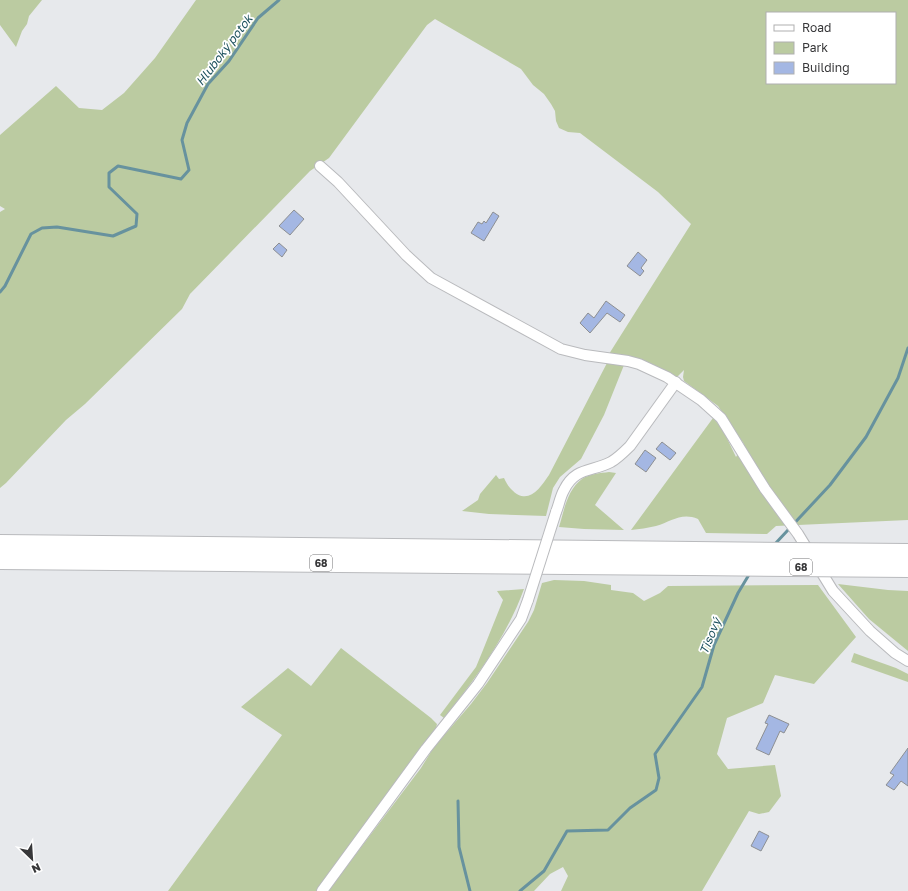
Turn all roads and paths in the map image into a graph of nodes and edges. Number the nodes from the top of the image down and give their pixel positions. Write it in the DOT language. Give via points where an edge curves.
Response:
graph roads {
  1 [pos="320,166"];
  2 [pos="676,382"];
  3 [pos="0,544"];
  4 [pos="908,553"];
  5 [pos="694,558"];
  6 [pos="0,560"];
  7 [pos="908,568"];
  8 [pos="908,661"];
  9 [pos="322,891"];
  1 -- 2 [label="street" via="431,278 561,349 639,364"];
  2 -- 8 [label="street" via="720,418 834,591 870,631 894,653"];
  2 -- 9 [label="street, bridge" via="621,455 609,463 582,471 564,490 521,619 478,684 426,749"];
  3 -- 5 [label="highway, 68"];
  4 -- 5 [label="highway, 68, bridge"];
  5 -- 6 [label="highway, 68"];
  5 -- 7 [label="highway, 68, bridge"];
}
